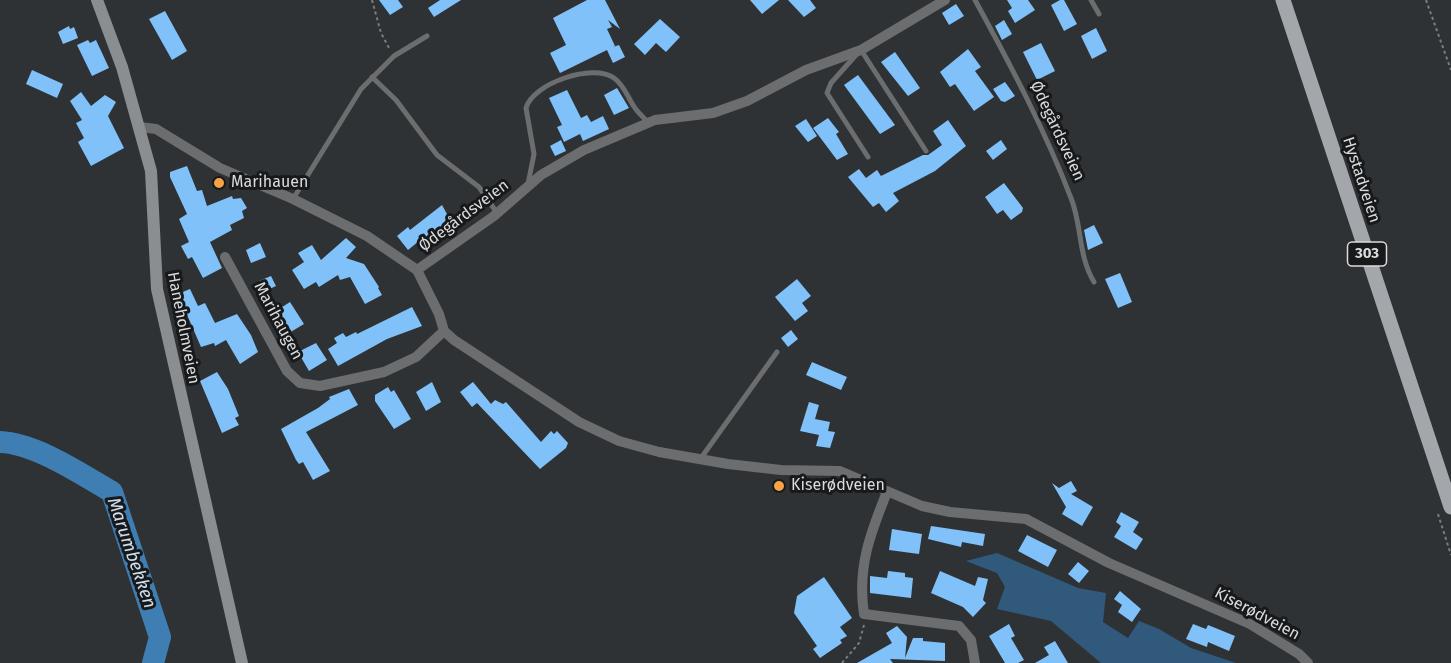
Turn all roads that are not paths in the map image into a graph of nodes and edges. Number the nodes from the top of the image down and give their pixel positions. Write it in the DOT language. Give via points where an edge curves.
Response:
graph roads {
  1 [pos="96,0"];
  2 [pos="945,0"];
  3 [pos="975,0"];
  4 [pos="1091,0"];
  5 [pos="1283,0"];
  6 [pos="1099,14"];
  7 [pos="427,36"];
  8 [pos="860,50"];
  9 [pos="372,77"];
  10 [pos="649,123"];
  11 [pos="140,127"];
  12 [pos="926,151"];
  13 [pos="868,157"];
  14 [pos="528,186"];
  15 [pos="293,199"];
  16 [pos="497,213"];
  17 [pos="225,257"];
  18 [pos="417,270"];
  19 [pos="1094,282"];
  20 [pos="444,331"];
  21 [pos="777,352"];
  22 [pos="700,460"];
  23 [pos="887,492"];
  24 [pos="1451,507"];
  25 [pos="242,663"];
  26 [pos="975,663"];
  27 [pos="1308,663"];
  1 -- 11 [label="main road, Haneholmveien"];
  2 -- 8 [label="street, Ødegårdsveien"];
  3 -- 19 [label="lane, Ødegårdsveien" via="1056,159 1076,212 1082,254"];
  4 -- 6 [label="lane"];
  5 -- 24 [label="main road, Hystadveien / 303"];
  7 -- 9 [label="lane" via="394,56"];
  8 -- 10 [label="street, Ødegårdsveien" via="796,75 730,108"];
  8 -- 12 [label="lane"];
  8 -- 13 [label="lane, Ødegårdsveien" via="827,93"];
  9 -- 15 [label="lane"];
  9 -- 16 [label="lane" via="396,100 437,155 479,187"];
  10 -- 14 [label="street, Ødegårdsveien" via="558,164"];
  10 -- 14 [label="lane, Ødegårdsveien" via="619,82 602,73 586,73 537,91 526,108 534,154"];
  11 -- 15 [label="street" via="156,129 219,168"];
  11 -- 25 [label="main road, Haneholmveien" via="154,189 155,278 164,328"];
  14 -- 16 [label="street, Ødegårdsveien"];
  15 -- 18 [label="street" via="367,236"];
  16 -- 18 [label="street, Ødegårdsveien"];
  17 -- 20 [label="street, Marihaugen" via="287,371 300,382 320,386 384,372 416,357"];
  18 -- 20 [label="street"];
  20 -- 22 [label="street, Kiserødveien" via="499,372 579,422 619,441"];
  21 -- 22 [label="lane"];
  22 -- 23 [label="street, Kiserødveien" via="781,470 840,471"];
  23 -- 26 [label="street" via="861,569 864,614 959,626 971,640"];
  23 -- 27 [label="street, Kiserødveien" via="950,513 1026,519 1109,562 1250,624"];
}
